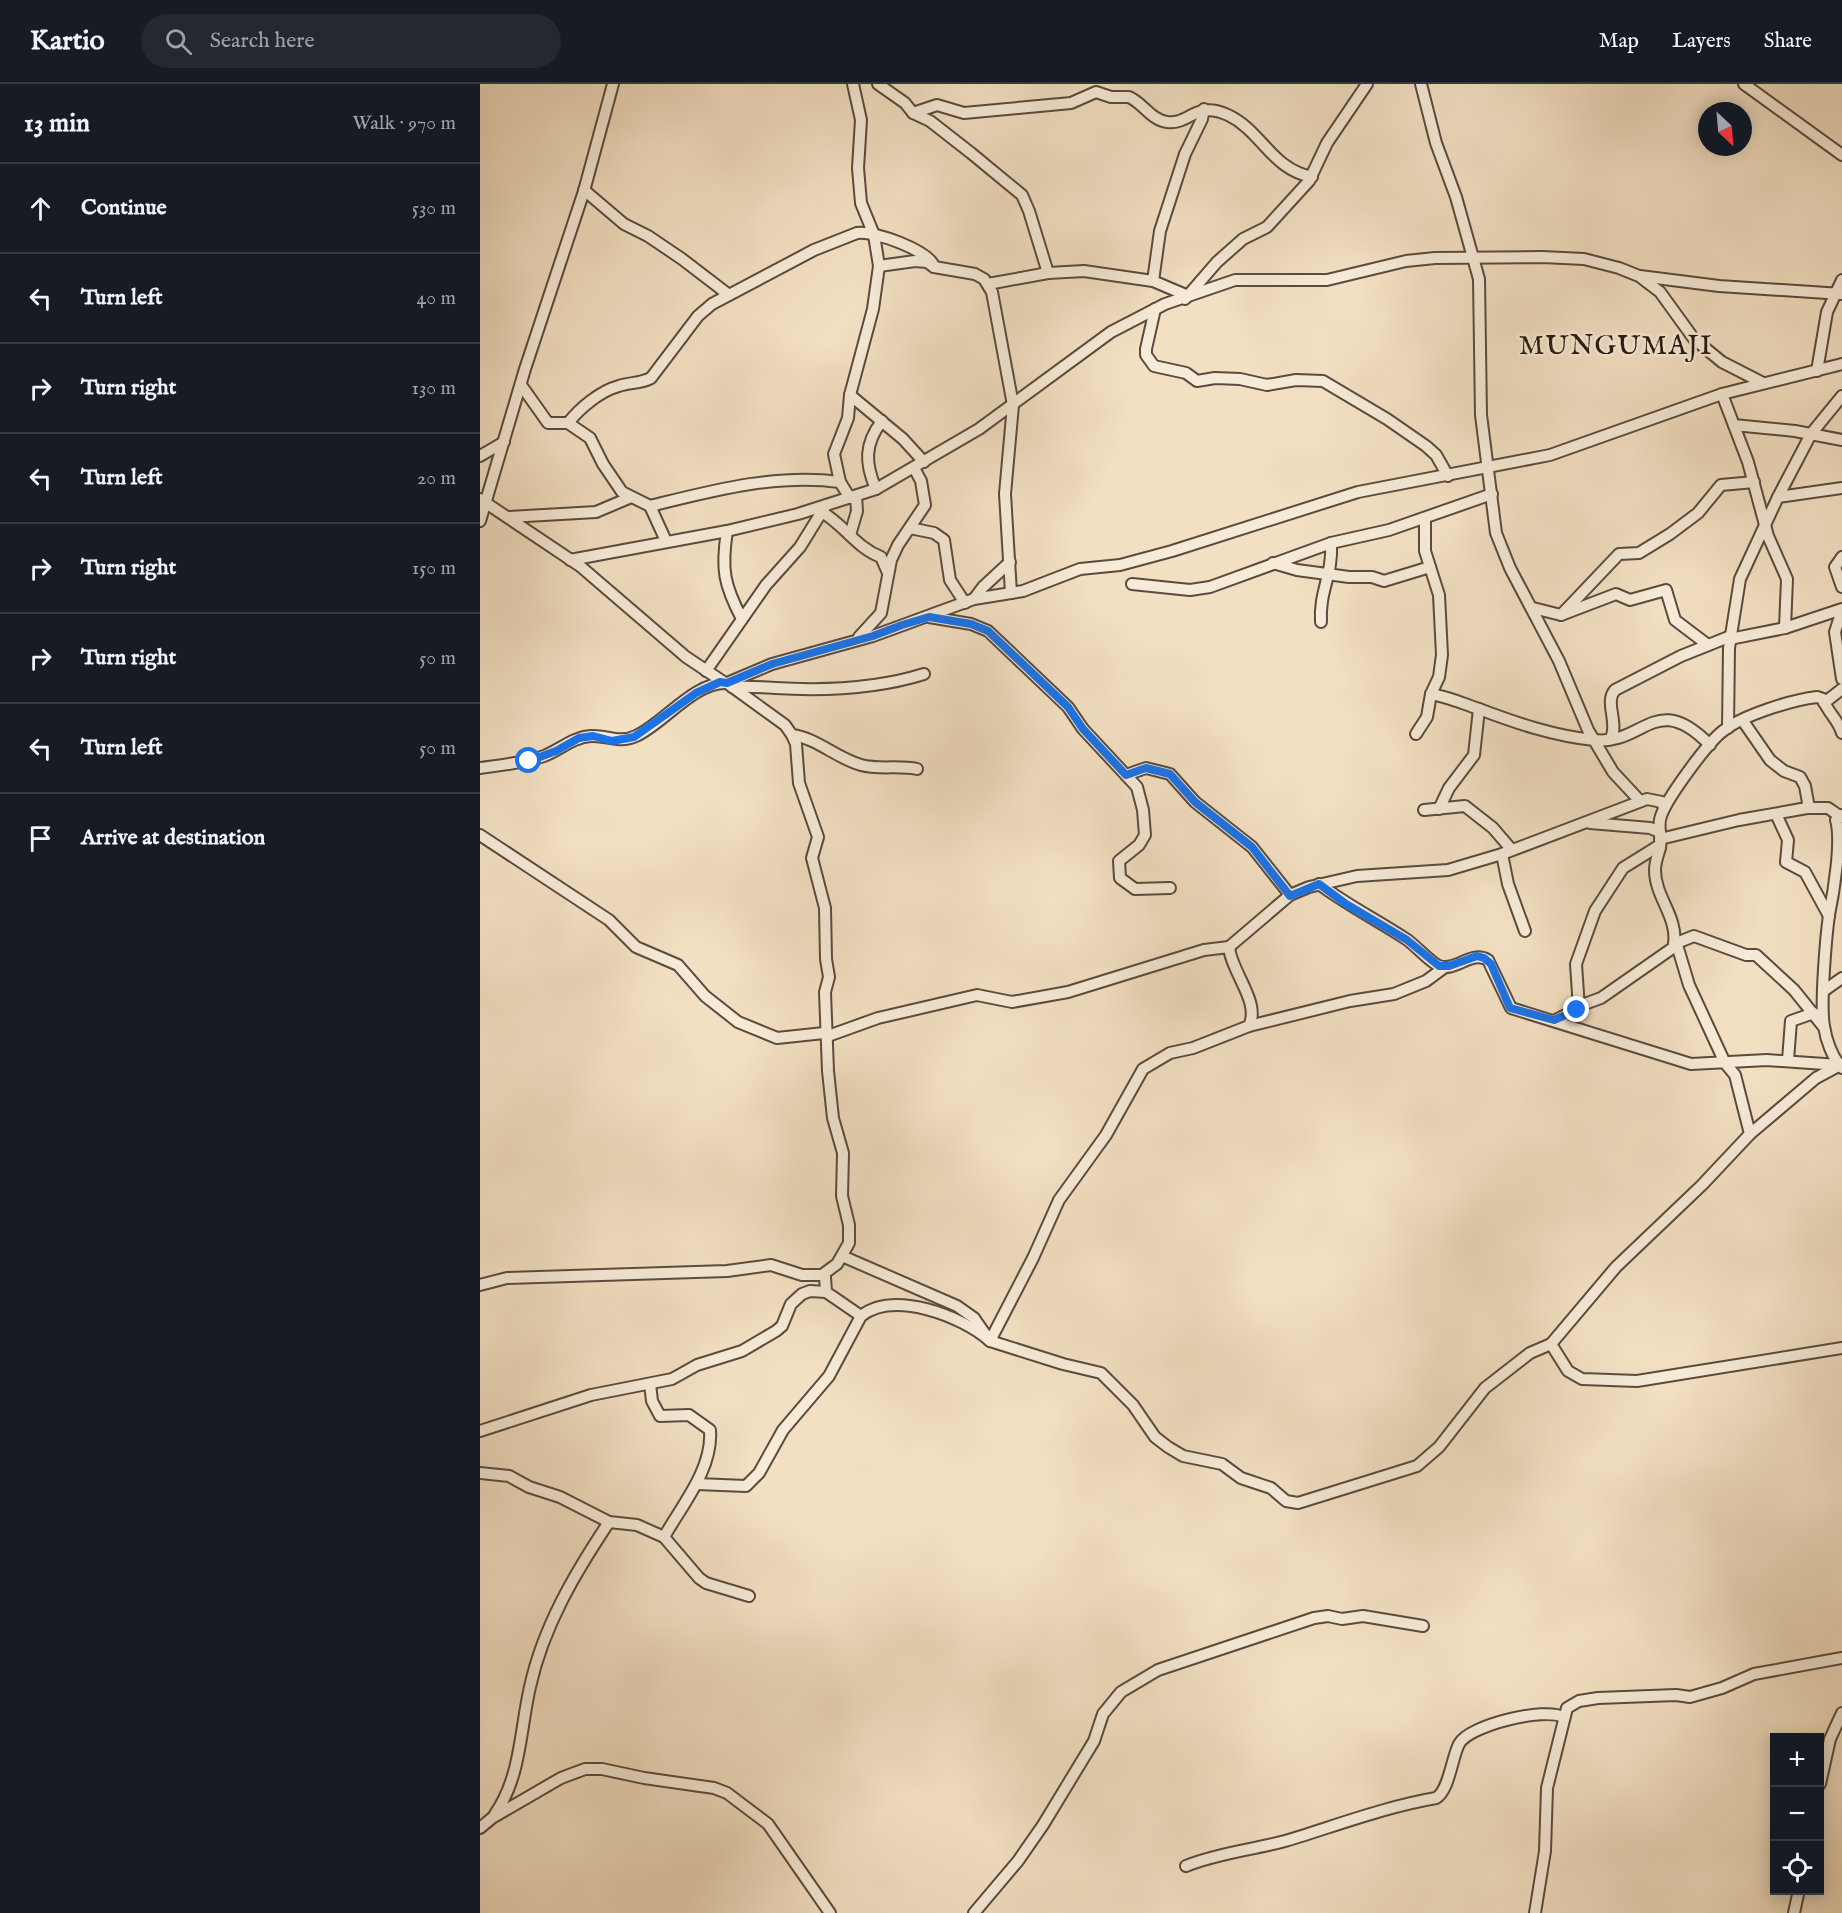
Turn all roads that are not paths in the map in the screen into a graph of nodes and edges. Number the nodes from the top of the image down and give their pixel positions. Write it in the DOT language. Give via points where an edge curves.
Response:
graph roads {
  1 [pos="613,84"];
  2 [pos="853,84"];
  3 [pos="878,84"];
  4 [pos="1366,84"];
  5 [pos="1421,84"];
  6 [pos="1744,84"];
  7 [pos="1204,109"];
  8 [pos="913,113"];
  9 [pos="1842,155"];
  10 [pos="1312,177"];
  11 [pos="584,190"];
  12 [pos="874,235"];
  13 [pos="1474,258"];
  14 [pos="879,266"];
  15 [pos="934,267"];
  16 [pos="1048,273"];
  17 [pos="1639,276"];
  18 [pos="1842,279"];
  19 [pos="1153,281"];
  20 [pos="988,284"];
  21 [pos="1838,294"];
  22 [pos="729,295"];
  23 [pos="1185,297"];
  24 [pos="1155,309"];
  25 [pos="1842,364"];
  26 [pos="1817,371"];
  27 [pos="1763,383"];
  28 [pos="521,385"];
  29 [pos="1722,394"];
  30 [pos="850,395"];
  31 [pos="1842,396"];
  32 [pos="1013,405"];
  33 [pos="882,421"];
  34 [pos="568,423"];
  35 [pos="1734,425"];
  36 [pos="1811,434"];
  37 [pos="1842,440"];
  38 [pos="505,442"];
  39 [pos="480,456"];
  40 [pos="919,465"];
  41 [pos="1488,468"];
  42 [pos="1448,476"];
  43 [pos="840,482"];
  44 [pos="1754,482"];
  45 [pos="1842,488"];
  46 [pos="876,489"];
  47 [pos="1492,494"];
  48 [pos="853,497"];
  49 [pos="1778,497"];
  50 [pos="629,498"];
  51 [pos="483,500"];
  52 [pos="650,506"];
  53 [pos="823,508"];
  54 [pos="508,518"];
  55 [pos="1425,518"];
  56 [pos="480,521"];
  57 [pos="1765,525"];
  58 [pos="910,528"];
  59 [pos="727,531"];
  60 [pos="850,535"];
  61 [pos="666,542"];
  62 [pos="1331,543"];
  63 [pos="1842,557"];
  64 [pos="570,560"];
  65 [pos="1010,562"];
  66 [pos="1273,563"];
  67 [pos="1430,567"];
  68 [pos="888,573"];
  69 [pos="1330,574"];
  70 [pos="1132,584"];
  71 [pos="1842,587"];
  72 [pos="1011,593"];
  73 [pos="970,601"];
  74 [pos="1533,608"];
  75 [pos="1842,609"];
  76 [pos="1561,615"];
  77 [pos="929,617"];
  78 [pos="742,619"];
  79 [pos="1321,622"];
  80 [pos="1785,628"];
  81 [pos="859,637"];
  82 [pos="1731,638"];
  83 [pos="1708,645"];
  84 [pos="706,670"];
  85 [pos="924,674"];
  86 [pos="1842,679"];
  87 [pos="728,684"];
  88 [pos="1842,689"];
  89 [pos="1431,694"];
  90 [pos="1824,703"];
  91 [pos="1479,709"];
  92 [pos="1743,721"];
  93 [pos="1841,727"];
  94 [pos="1728,728"];
  95 [pos="1416,734"];
  96 [pos="792,735"];
  97 [pos="1611,738"];
  98 [pos="1594,740"];
  99 [pos="1710,745"];
  100 [pos="480,768"];
  101 [pos="917,769"];
  102 [pos="1126,775"];
  103 [pos="1640,801"];
  104 [pos="1664,808"];
  105 [pos="1809,808"];
  106 [pos="1424,810"];
  107 [pos="1439,810"];
  108 [pos="1776,814"];
  109 [pos="1840,818"];
  110 [pos="1586,822"];
  111 [pos="480,834"];
  112 [pos="1660,839"];
  113 [pos="1506,852"];
  114 [pos="1839,873"];
  115 [pos="1319,884"];
  116 [pos="1170,888"];
  117 [pos="1290,896"];
  118 [pos="1829,916"];
  119 [pos="1525,931"];
  120 [pos="1675,944"];
  121 [pos="1229,947"];
  122 [pos="1445,967"];
  123 [pos="1842,978"];
  124 [pos="1824,990"];
  125 [pos="1579,1006"];
  126 [pos="1814,1013"];
  127 [pos="1554,1020"];
  128 [pos="1249,1026"];
  129 [pos="1824,1026"];
  130 [pos="828,1036"];
  131 [pos="1788,1060"];
  132 [pos="1725,1063"];
  133 [pos="1841,1066"];
  134 [pos="1750,1134"];
  135 [pos="842,1256"];
  136 [pos="822,1275"];
  137 [pos="480,1285"];
  138 [pos="826,1292"];
  139 [pos="861,1316"];
  140 [pos="990,1341"];
  141 [pos="1551,1344"];
  142 [pos="1842,1348"];
  143 [pos="650,1384"];
  144 [pos="480,1431"];
  145 [pos="480,1473"];
  146 [pos="697,1484"];
  147 [pos="609,1522"];
  148 [pos="664,1537"];
  149 [pos="749,1596"];
  150 [pos="1423,1626"];
  151 [pos="1842,1658"];
  152 [pos="1842,1713"];
  153 [pos="1563,1717"];
  154 [pos="1824,1766"];
  155 [pos="492,1818"];
  156 [pos="480,1828"];
  157 [pos="1186,1866"];
  158 [pos="1798,1895"];
  159 [pos="830,1913"];
  160 [pos="974,1913"];
  161 [pos="1535,1913"];
  162 [pos="1794,1913"];
  1 -- 11 [label="street"];
  2 -- 12 [label="street" via="861,120 861,203"];
  3 -- 8 [label="street"];
  4 -- 10 [label="street" via="1327,143"];
  5 -- 13 [label="street"];
  6 -- 9 [label="street"];
  7 -- 8 [label="street" via="1166,122 1153,117 1130,97 1096,92 1071,103 964,113 937,105"];
  7 -- 10 [label="street" via="1231,117 1250,131 1275,160"];
  7 -- 19 [label="street" via="1160,231"];
  8 -- 16 [label="street" via="938,127 1022,195"];
  10 -- 23 [label="street" via="1267,226 1234,246"];
  11 -- 22 [label="street" via="624,224 648,236"];
  11 -- 28 [label="street"];
  12 -- 14 [label="street"];
  12 -- 15 [label="street" via="928,256"];
  12 -- 22 [label="street" via="865,231 830,243"];
  13 -- 17 [label="street" via="1584,259"];
  13 -- 23 [label="street" via="1415,260 1327,280 1235,280"];
  13 -- 41 [label="street" via="1479,279 1481,415"];
  14 -- 15 [label="street" via="915,261"];
  14 -- 30 [label="street" via="873,309"];
  15 -- 20 [label="street" via="975,274"];
  16 -- 19 [label="street" via="1084,271"];
  16 -- 20 [label="street"];
  17 -- 21 [label="street"];
  17 -- 27 [label="street" via="1660,292 1694,339 1722,362"];
  18 -- 21 [label="street"];
  19 -- 23 [label="street"];
  20 -- 32 [label="street" via="996,304"];
  21 -- 26 [label="street" via="1827,312"];
  22 -- 34 [label="street" via="698,315 651,378 641,384 613,388 583,407"];
  23 -- 24 [label="street"];
  24 -- 32 [label="street" via="1110,332"];
  24 -- 42 [label="street" via="1146,349 1154,366 1186,373 1197,381 1323,381 1426,446"];
  25 -- 26 [label="street"];
  26 -- 27 [label="street"];
  27 -- 29 [label="street"];
  28 -- 34 [label="street" via="548,423"];
  28 -- 38 [label="street"];
  29 -- 35 [label="street"];
  29 -- 41 [label="street" via="1550,455"];
  30 -- 33 [label="street"];
  30 -- 43 [label="street" via="848,418 834,454"];
  31 -- 36 [label="street"];
  32 -- 40 [label="street"];
  32 -- 65 [label="street" via="1005,494"];
  33 -- 40 [label="street"];
  33 -- 46 [label="street" via="872,435 867,456"];
  34 -- 50 [label="street" via="590,438 603,464"];
  35 -- 36 [label="street"];
  35 -- 44 [label="street"];
  36 -- 37 [label="street"];
  36 -- 49 [label="street"];
  38 -- 39 [label="street"];
  38 -- 51 [label="street"];
  40 -- 46 [label="street"];
  40 -- 58 [label="street" via="925,505"];
  41 -- 42 [label="street"];
  41 -- 47 [label="street"];
  42 -- 72 [label="street" via="1358,492 1172,551 1120,565 1080,569"];
  43 -- 48 [label="street"];
  43 -- 52 [label="street" via="810,478 777,480"];
  44 -- 57 [label="street"];
  44 -- 76 [label="street" via="1721,485 1698,513 1670,534 1639,553 1619,554"];
  45 -- 49 [label="street"];
  46 -- 48 [label="street"];
  47 -- 55 [label="street"];
  47 -- 74 [label="street" via="1501,549"];
  48 -- 53 [label="street"];
  48 -- 60 [label="street" via="857,511"];
  49 -- 57 [label="street"];
  50 -- 52 [label="street"];
  50 -- 54 [label="street" via="596,512"];
  51 -- 54 [label="street"];
  51 -- 56 [label="street"];
  52 -- 61 [label="street"];
  53 -- 59 [label="street"];
  53 -- 60 [label="street"];
  53 -- 78 [label="street" via="800,546"];
  54 -- 64 [label="street"];
  55 -- 62 [label="street"];
  55 -- 67 [label="street" via="1425,551"];
  57 -- 80 [label="street" via="1788,585"];
  57 -- 82 [label="street" via="1740,579"];
  58 -- 68 [label="street" via="898,545"];
  58 -- 73 [label="street" via="934,533 944,540 950,580"];
  59 -- 61 [label="street"];
  59 -- 78 [label="street" via="723,575"];
  60 -- 68 [label="street" via="881,557"];
  61 -- 64 [label="street"];
  62 -- 66 [label="street"];
  62 -- 69 [label="street"];
  63 -- 71 [label="street" via="1835,567"];
  64 -- 84 [label="street"];
  65 -- 72 [label="street"];
  65 -- 73 [label="street"];
  66 -- 69 [label="street" via="1287,569"];
  66 -- 70 [label="street" via="1202,589"];
  67 -- 69 [label="street" via="1389,581"];
  67 -- 89 [label="street" via="1438,588 1442,645 1441,666"];
  68 -- 81 [label="street" via="881,613"];
  69 -- 79 [label="street" via="1321,596"];
  72 -- 73 [label="street"];
  73 -- 77 [label="street"];
  74 -- 76 [label="street"];
  74 -- 98 [label="street"];
  75 -- 80 [label="street"];
  75 -- 86 [label="street" via="1835,632"];
  76 -- 83 [label="street" via="1616,594 1630,600 1666,590 1675,620"];
  77 -- 87 [label="street" via="772,664"];
  77 -- 102 [label="street" via="988,631 1068,707"];
  78 -- 84 [label="street"];
  80 -- 82 [label="street"];
  82 -- 83 [label="street"];
  82 -- 94 [label="street"];
  83 -- 97 [label="street" via="1615,690 1610,699 1615,720"];
  84 -- 87 [label="street"];
  85 -- 87 [label="street" via="902,681 838,688"];
  87 -- 96 [label="street" via="785,725"];
  87 -- 100 [label="street" via="696,693 634,737 612,741 593,736 579,738 529,761"];
  88 -- 90 [label="street"];
  89 -- 91 [label="street"];
  89 -- 95 [label="street" via="1426,717"];
  90 -- 92 [label="street" via="1821,697 1812,698"];
  90 -- 93 [label="street"];
  91 -- 98 [label="street" via="1547,733"];
  91 -- 107 [label="street" via="1474,755 1449,788"];
  92 -- 94 [label="street"];
  92 -- 105 [label="street" via="1778,768 1800,777"];
  94 -- 99 [label="street"];
  96 -- 101 [label="street" via="806,736 828,752 860,765"];
  96 -- 130 [label="street" via="799,783 818,837 812,858 825,908"];
  97 -- 98 [label="street"];
  97 -- 99 [label="street" via="1625,736 1659,720 1697,732"];
  98 -- 103 [label="street" via="1613,772"];
  99 -- 104 [label="street"];
  102 -- 116 [label="street" via="1140,794 1145,835 1119,861 1119,874 1135,889"];
  102 -- 117 [label="street" via="1146,768 1170,774 1195,802 1252,847"];
  103 -- 104 [label="street" via="1662,802"];
  103 -- 110 [label="street"];
  104 -- 112 [label="street" via="1659,820"];
  105 -- 108 [label="street"];
  105 -- 109 [label="street" via="1828,808"];
  106 -- 107 [label="street"];
  107 -- 113 [label="street" via="1465,806 1493,828"];
  108 -- 112 [label="street"];
  108 -- 118 [label="street" via="1788,840 1786,862 1805,872"];
  109 -- 114 [label="street"];
  110 -- 112 [label="street" via="1650,828"];
  110 -- 113 [label="street"];
  111 -- 130 [label="street" via="609,920 636,946 678,965 705,996 738,1022 777,1038 824,1033"];
  112 -- 120 [label="street" via="1655,877 1676,931"];
  112 -- 125 [label="street" via="1623,868 1595,911 1576,964"];
  113 -- 115 [label="street" via="1436,872 1358,876"];
  113 -- 119 [label="street" via="1508,884"];
  114 -- 118 [label="street"];
  115 -- 117 [label="street"];
  115 -- 122 [label="street" via="1407,940 1436,965"];
  117 -- 121 [label="street"];
  118 -- 124 [label="street"];
  120 -- 125 [label="street" via="1601,998"];
  120 -- 126 [label="street" via="1694,936 1756,955"];
  120 -- 132 [label="street"];
  121 -- 128 [label="street" via="1230,960 1251,1007 1253,1018"];
  121 -- 130 [label="street" via="1204,950 1068,992 1012,1002 977,995 878,1018"];
  122 -- 127 [label="street" via="1477,956 1484,958 1491,964 1510,1008"];
  122 -- 128 [label="street" via="1426,981 1394,994"];
  123 -- 124 [label="street"];
  124 -- 129 [label="street"];
  125 -- 127 [label="street"];
  126 -- 129 [label="street"];
  126 -- 131 [label="street" via="1791,1021"];
  127 -- 132 [label="street" via="1691,1064"];
  128 -- 140 [label="street" via="1170,1053 1143,1069 1106,1135 1059,1200 1034,1258"];
  129 -- 133 [label="street" via="1832,1053"];
  130 -- 135 [label="street" via="833,1118 843,1153 842,1196 849,1225 849,1244"];
  131 -- 132 [label="street"];
  131 -- 133 [label="street"];
  132 -- 134 [label="street" via="1735,1075"];
  133 -- 134 [label="street" via="1816,1078"];
  134 -- 141 [label="street" via="1616,1267"];
  135 -- 136 [label="street"];
  135 -- 140 [label="street" via="957,1306 974,1318"];
  136 -- 137 [label="street" via="802,1275 771,1265 727,1271 507,1278"];
  136 -- 138 [label="street"];
  138 -- 139 [label="street"];
  138 -- 143 [label="street" via="810,1291 795,1298 782,1326 742,1351"];
  139 -- 140 [label="street" via="880,1306 901,1305 959,1319"];
  139 -- 146 [label="street" via="829,1376 783,1430 750,1483"];
  140 -- 141 [label="street" via="1101,1373 1168,1447 1183,1456 1222,1464 1241,1478 1298,1503 1417,1466 1446,1439 1485,1388 1530,1353"];
  141 -- 142 [label="street" via="1568,1371 1582,1379 1637,1381"];
  143 -- 144 [label="street" via="591,1395"];
  143 -- 146 [label="street" via="652,1401 660,1416 689,1415 710,1430 711,1439"];
  145 -- 147 [label="street" via="509,1476"];
  146 -- 148 [label="street"];
  147 -- 148 [label="street" via="637,1525"];
  147 -- 155 [label="street" via="573,1576 545,1640 530,1686 514,1776"];
  148 -- 149 [label="street" via="699,1578"];
  150 -- 160 [label="street" via="1363,1616 1314,1618 1158,1670 1134,1682 1103,1714 1094,1741 1043,1825"];
  151 -- 153 [label="street" via="1770,1670 1690,1697 1587,1700 1571,1704"];
  152 -- 154 [label="street" via="1830,1739"];
  153 -- 157 [label="street" via="1535,1714 1471,1733 1459,1744 1443,1791 1436,1798"];
  153 -- 161 [label="street" via="1547,1788 1545,1851"];
  155 -- 156 [label="street"];
  155 -- 159 [label="street" via="561,1778 593,1768 714,1788 727,1793 768,1824"];
  158 -- 162 [label="street"];
}
